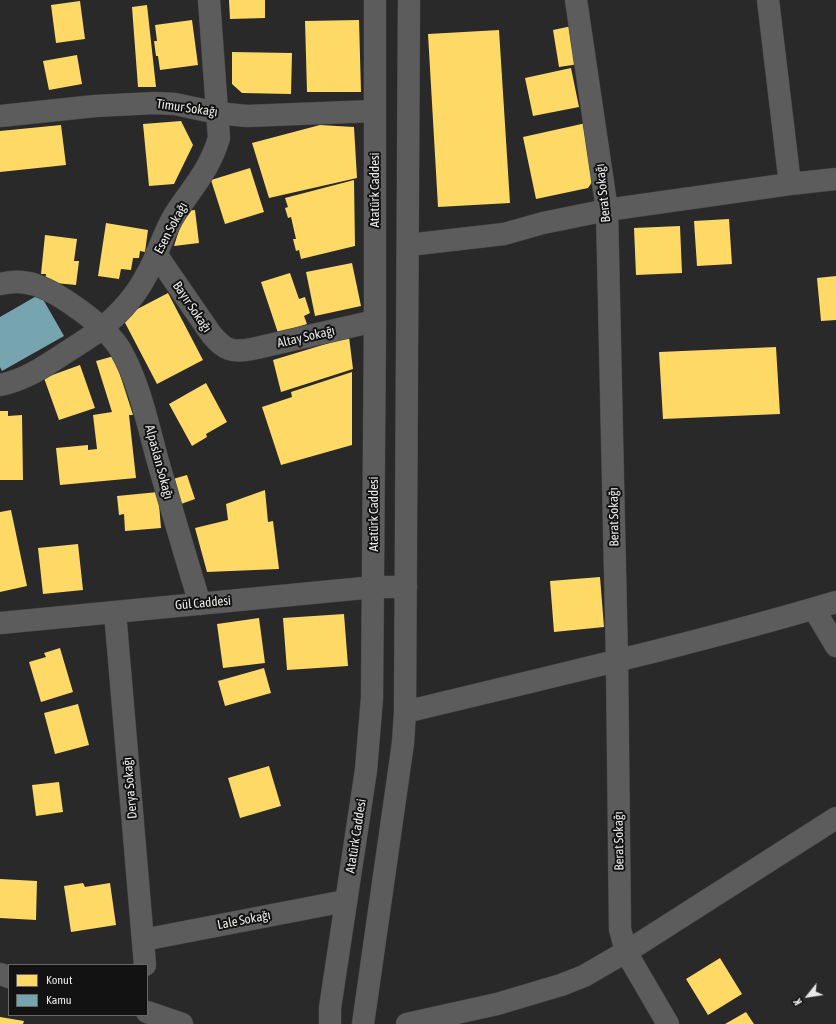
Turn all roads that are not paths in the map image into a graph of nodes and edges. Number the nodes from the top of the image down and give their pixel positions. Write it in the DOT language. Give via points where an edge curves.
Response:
graph roads {
  1 [pos="209,0"];
  2 [pos="374,0"];
  3 [pos="409,0"];
  4 [pos="576,0"];
  5 [pos="768,0"];
  6 [pos="374,111"];
  7 [pos="217,113"];
  8 [pos="0,116"];
  9 [pos="836,179"];
  10 [pos="790,184"];
  11 [pos="607,210"];
  12 [pos="408,245"];
  13 [pos="156,254"];
  14 [pos="0,284"];
  15 [pos="375,321"];
  16 [pos="102,328"];
  17 [pos="236,351"];
  18 [pos="0,385"];
  19 [pos="374,587"];
  20 [pos="406,587"];
  21 [pos="836,602"];
  22 [pos="200,604"];
  23 [pos="814,609"];
  24 [pos="115,612"];
  25 [pos="0,623"];
  26 [pos="836,646"];
  27 [pos="617,660"];
  28 [pos="405,712"];
  29 [pos="836,818"];
  30 [pos="345,901"];
  31 [pos="143,940"];
  32 [pos="626,952"];
  33 [pos="145,964"];
  34 [pos="148,1006"];
  35 [pos="182,1024"];
  36 [pos="330,1024"];
  37 [pos="363,1024"];
  38 [pos="407,1024"];
  39 [pos="668,1024"];
  1 -- 7 [label="street, Esen Sokağı"];
  2 -- 6 [label="street, Atatürk Caddesi"];
  3 -- 12 [label="street"];
  4 -- 11 [label="street, Berat Sokağı"];
  5 -- 10 [label="street"];
  6 -- 7 [label="street, Timur Sokağı" via="247,116"];
  6 -- 15 [label="street, Atatürk Caddesi"];
  7 -- 8 [label="street, Timur Sokağı" via="176,104 155,103 95,106"];
  7 -- 13 [label="street, Esen Sokağı" via="219,138 209,165 175,214"];
  9 -- 10 [label="street"];
  10 -- 11 [label="street"];
  11 -- 12 [label="street" via="504,234"];
  11 -- 27 [label="street, Berat Sokağı"];
  12 -- 20 [label="street"];
  13 -- 16 [label="street, Esen Sokağı" via="135,293"];
  13 -- 17 [label="street, Bayır Sokağı" via="211,334 220,344"];
  14 -- 16 [label="street, Alpaslan Sokağı" via="20,282 41,287 73,306"];
  15 -- 17 [label="street, Altay Sokağı"];
  15 -- 19 [label="street, Atatürk Caddesi"];
  16 -- 18 [label="street, Esen Sokağı" via="25,378"];
  16 -- 22 [label="street, Alpaslan Sokağı" via="120,349 131,371 146,414"];
  19 -- 20 [label="street, Gül Caddesi"];
  19 -- 22 [label="street, Gül Caddesi"];
  19 -- 30 [label="street, Atatürk Caddesi" via="371,725"];
  20 -- 28 [label="street"];
  21 -- 23 [label="street"];
  22 -- 24 [label="street, Gül Caddesi"];
  23 -- 26 [label="street"];
  23 -- 27 [label="street" via="668,649"];
  24 -- 25 [label="street, Gül Caddesi"];
  24 -- 31 [label="street, Derya Sokağı"];
  27 -- 28 [label="street"];
  27 -- 32 [label="street, Berat Sokağı" via="620,929"];
  28 -- 37 [label="street" via="402,751"];
  29 -- 32 [label="street"];
  30 -- 31 [label="street, Lale Sokağı"];
  30 -- 36 [label="street, Atatürk Caddesi"];
  31 -- 33 [label="street, Derya Sokağı"];
  32 -- 38 [label="street" via="584,976 561,985 496,1004"];
  32 -- 39 [label="street, Berat Sokağı"];
  34 -- 35 [label="street"];
}
